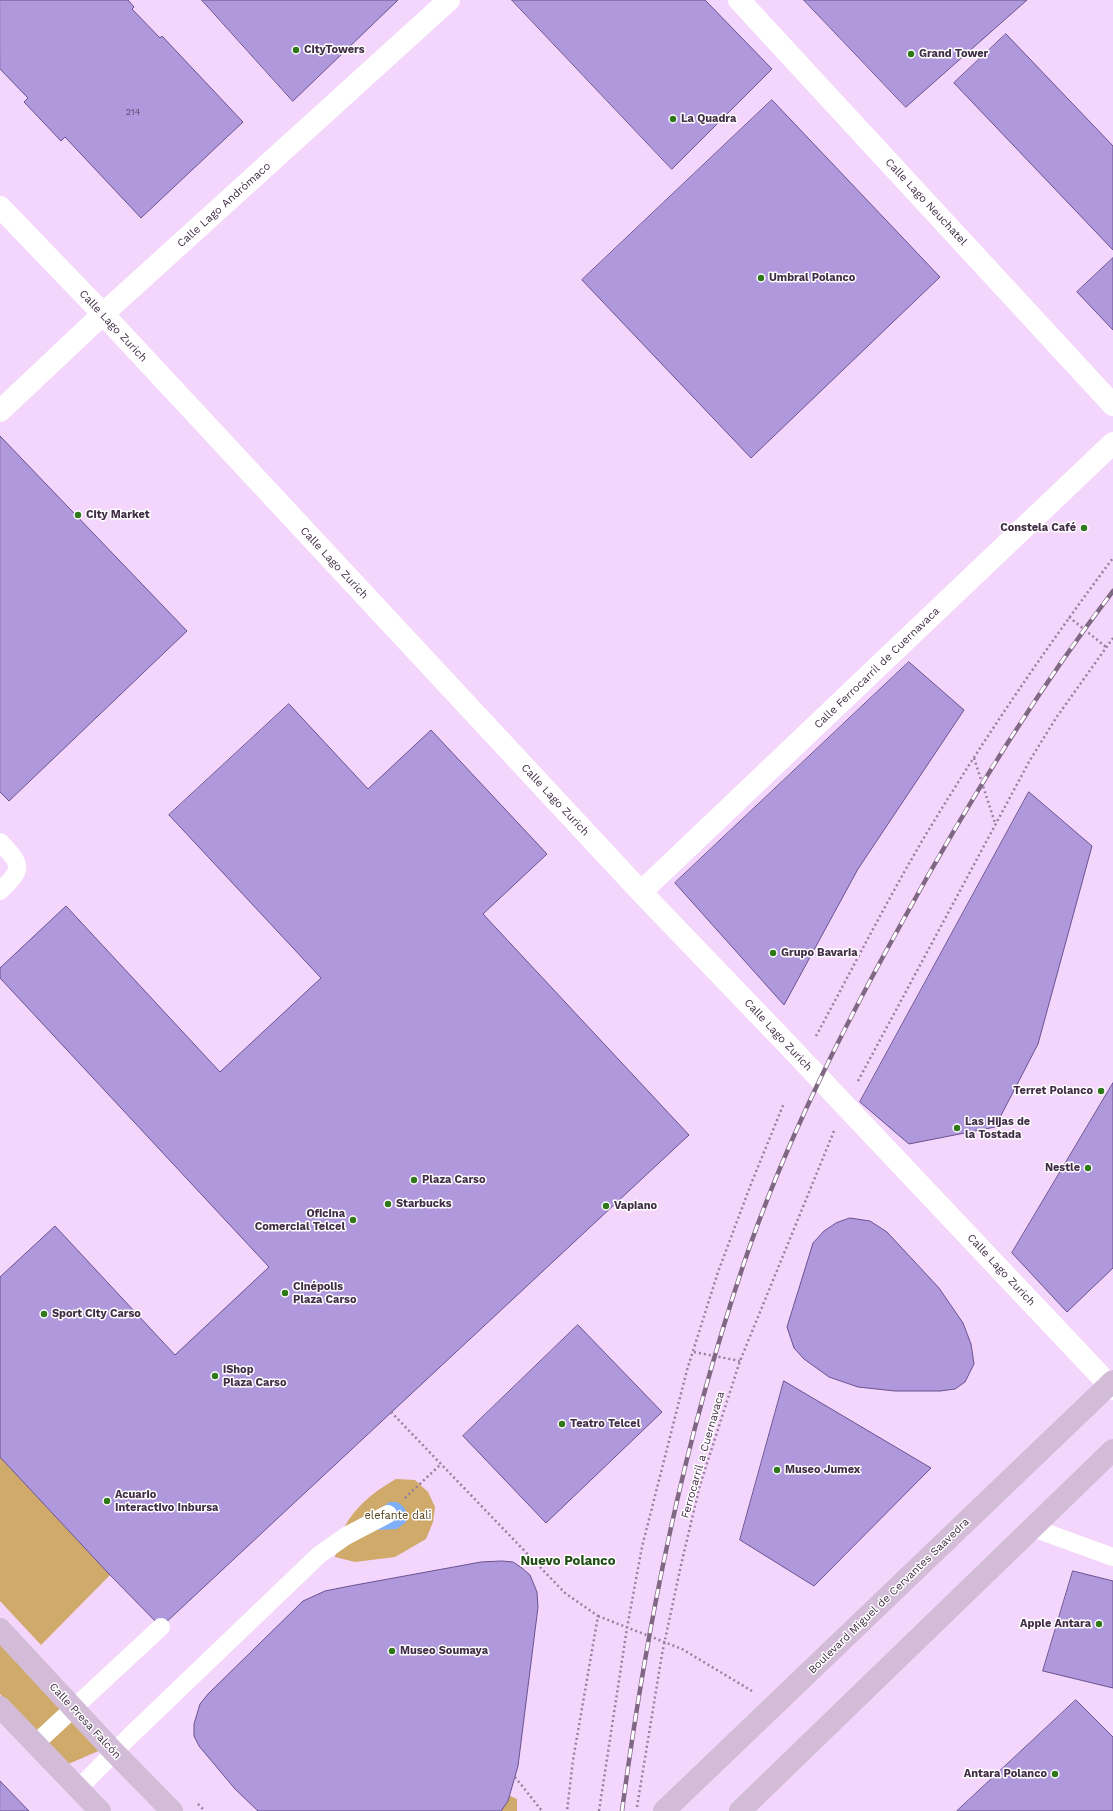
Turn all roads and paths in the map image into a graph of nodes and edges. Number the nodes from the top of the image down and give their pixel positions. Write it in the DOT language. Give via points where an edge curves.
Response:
graph roads {
  1 [pos="449,0"];
  2 [pos="739,0"];
  3 [pos="0,208"];
  4 [pos="103,314"];
  5 [pos="1113,405"];
  6 [pos="0,410"];
  7 [pos="1113,444"];
  8 [pos="1113,558"];
  9 [pos="1069,617"];
  10 [pos="1113,638"];
  11 [pos="1106,647"];
  12 [pos="974,757"];
  13 [pos="996,824"];
  14 [pos="0,842"];
  15 [pos="0,891"];
  16 [pos="641,892"];
  17 [pos="814,1040"];
  18 [pos="857,1085"];
  19 [pos="784,1103"];
  20 [pos="828,1144"];
  21 [pos="694,1352"];
  22 [pos="740,1361"];
  23 [pos="1112,1385"];
  24 [pos="391,1412"];
  25 [pos="1113,1450"];
  26 [pos="441,1464"];
  27 [pos="388,1514"];
  28 [pos="1034,1528"];
  29 [pos="1113,1558"];
  30 [pos="598,1616"];
  31 [pos="161,1627"];
  32 [pos="627,1628"];
  33 [pos="0,1629"];
  34 [pos="665,1642"];
  35 [pos="776,1704"];
  36 [pos="0,1707"];
  37 [pos="73,1708"];
  38 [pos="35,1744"];
  39 [pos="114,1752"];
  40 [pos="515,1777"];
  41 [pos="78,1788"];
  42 [pos="100,1811"];
  43 [pos="172,1811"];
  44 [pos="542,1811"];
  45 [pos="567,1811"];
  46 [pos="599,1811"];
  47 [pos="636,1811"];
  48 [pos="664,1811"];
  49 [pos="740,1811"];
  1 -- 4 [label="street, Calle Lago Andrómaco"];
  2 -- 5 [label="street, Calle Lago Neuchatel"];
  3 -- 4 [label="street, Calle Lago Zurich"];
  4 -- 6 [label="street, Calle Lago Andrómaco"];
  4 -- 16 [label="street, Calle Lago Zurich"];
  7 -- 16 [label="street, Calle Ferrocarril de Cuernavaca"];
  8 -- 9 [label="path"];
  9 -- 11 [label="path"];
  9 -- 12 [label="path"];
  10 -- 11 [label="path"];
  11 -- 13 [label="path" via="1056,718"];
  12 -- 13 [label="path"];
  12 -- 17 [label="path" via="930,828"];
  13 -- 18 [label="path"];
  14 -- 15 [label="lane" via="16,859 18,868 15,877"];
  16 -- 23 [label="street, Calle Lago Zurich"];
  19 -- 21 [label="path" via="718,1272"];
  20 -- 22 [label="path, Ferrocarril a Cuernavaca"];
  21 -- 22 [label="path"];
  21 -- 32 [label="path" via="642,1547"];
  22 -- 34 [label="path, Ferrocarril a Cuernavaca" via="700,1486"];
  23 -- 35 [label="main road, Boulevard Miguel de Cervantes Saavedra"];
  24 -- 26 [label="path"];
  25 -- 28 [label="main road"];
  26 -- 27 [label="path"];
  26 -- 30 [label="path" via="565,1593"];
  27 -- 39 [label="lane" via="346,1536 319,1556"];
  28 -- 29 [label="lane"];
  28 -- 49 [label="main road"];
  30 -- 32 [label="path"];
  30 -- 45 [label="path" via="573,1760"];
  31 -- 37 [label="lane"];
  32 -- 34 [label="path"];
  32 -- 46 [label="path"];
  33 -- 37 [label="main road, Calle Presa Falcón"];
  34 -- 35 [label="path" via="682,1649"];
  34 -- 47 [label="path, Ferrocarril a Cuernavaca"];
  35 -- 48 [label="main road, Boulevard Miguel de Cervantes Saavedra"];
  36 -- 38 [label="main road"];
  37 -- 38 [label="lane"];
  37 -- 39 [label="main road, Calle Presa Falcón"];
  38 -- 41 [label="main road"];
  39 -- 41 [label="lane"];
  39 -- 43 [label="main road, Calle Presa Falcón"];
  40 -- 44 [label="path"];
  41 -- 42 [label="main road"];
}
